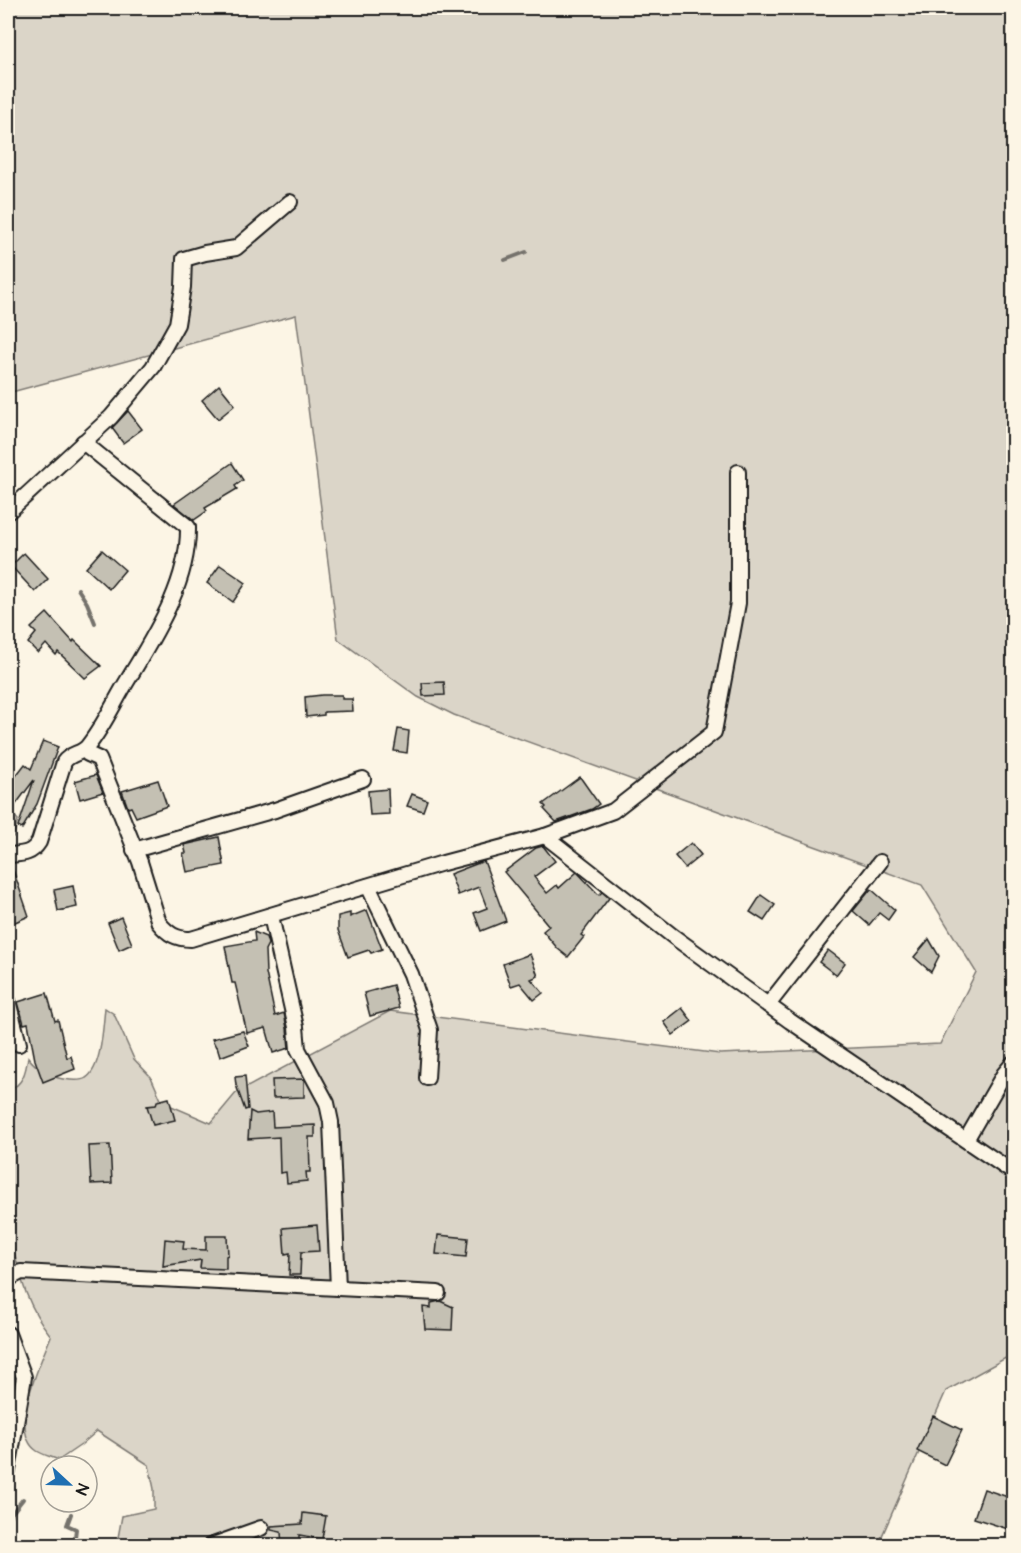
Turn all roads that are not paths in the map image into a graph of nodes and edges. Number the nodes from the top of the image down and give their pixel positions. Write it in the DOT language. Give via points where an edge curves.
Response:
graph roads {
  1 [pos="290,202"];
  2 [pos="83,442"];
  3 [pos="738,472"];
  4 [pos="8,512"];
  5 [pos="86,749"];
  6 [pos="363,779"];
  7 [pos="545,836"];
  8 [pos="134,850"];
  9 [pos="8,855"];
  10 [pos="880,862"];
  11 [pos="368,886"];
  12 [pos="270,916"];
  13 [pos="8,1001"];
  14 [pos="768,1005"];
  15 [pos="19,1044"];
  16 [pos="1014,1062"];
  17 [pos="427,1078"];
  18 [pos="966,1140"];
  19 [pos="1014,1173"];
  20 [pos="8,1279"];
  21 [pos="338,1287"];
  22 [pos="438,1293"];
  23 [pos="8,1334"];
  24 [pos="8,1470"];
  25 [pos="261,1528"];
  26 [pos="210,1545"];
  1 -- 2 [label="street" via="236,248 184,259 177,324 153,367 111,417"];
  2 -- 4 [label="street"];
  2 -- 5 [label="street" via="188,527 188,549 179,582 151,640"];
  3 -- 7 [label="street" via="738,603 714,732 613,811"];
  5 -- 8 [label="street" via="99,759"];
  5 -- 9 [label="street" via="64,762 35,848 27,854"];
  6 -- 8 [label="street" via="275,810"];
  7 -- 11 [label="street"];
  7 -- 14 [label="street" via="674,938"];
  8 -- 12 [label="street" via="159,923 173,936 190,939"];
  10 -- 14 [label="street"];
  11 -- 12 [label="street"];
  11 -- 17 [label="street" via="411,974 430,1030"];
  12 -- 21 [label="street" via="298,1049 327,1103 331,1122"];
  13 -- 15 [label="street"];
  14 -- 18 [label="street"];
  16 -- 18 [label="street"];
  18 -- 19 [label="street"];
  20 -- 21 [label="street" via="21,1272"];
  21 -- 22 [label="street"];
  23 -- 24 [label="street" via="24,1377"];
  25 -- 26 [label="street"];
}
